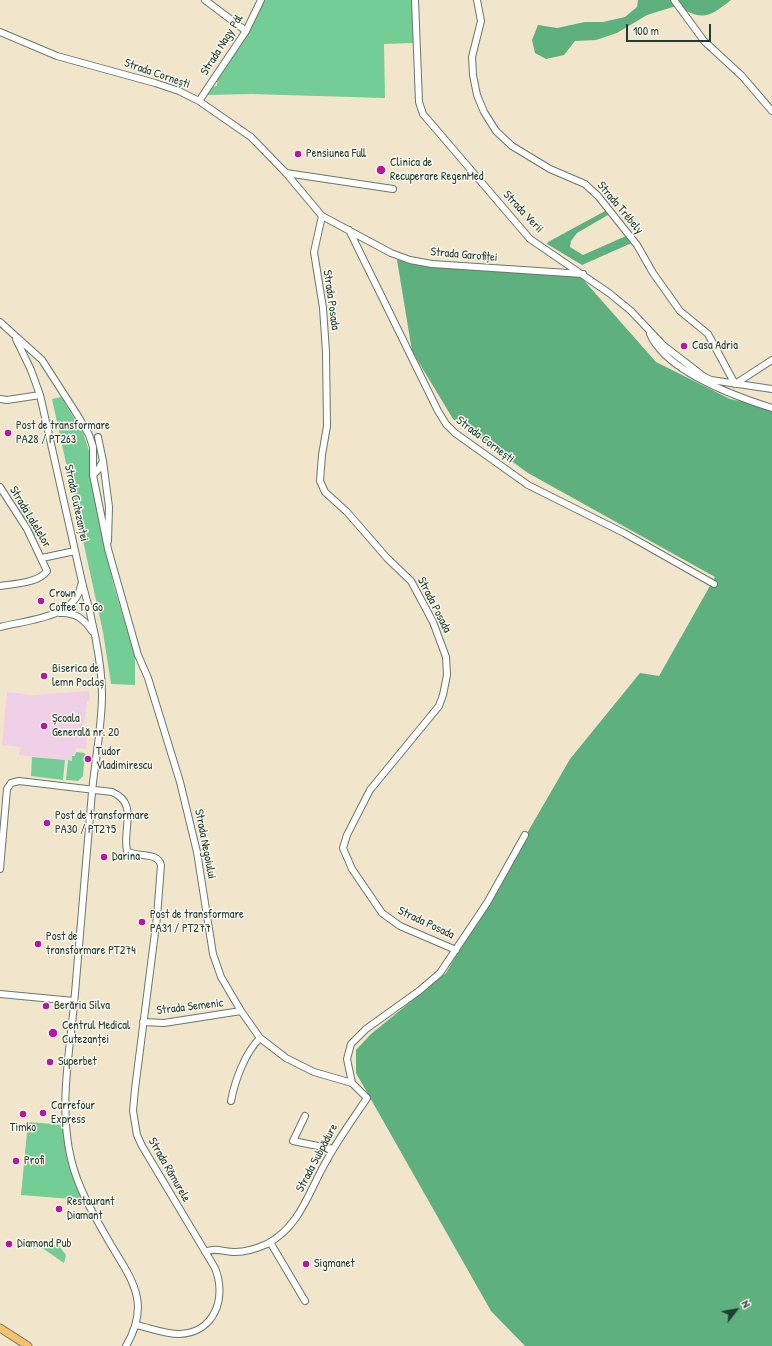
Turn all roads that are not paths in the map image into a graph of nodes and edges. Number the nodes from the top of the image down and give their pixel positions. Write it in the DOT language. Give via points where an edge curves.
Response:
graph roads {
  1 [pos="205,0"];
  2 [pos="262,0"];
  3 [pos="415,0"];
  4 [pos="477,0"];
  5 [pos="674,0"];
  6 [pos="246,31"];
  7 [pos="0,32"];
  8 [pos="199,101"];
  9 [pos="772,111"];
  10 [pos="286,173"];
  11 [pos="394,189"];
  12 [pos="322,216"];
  13 [pos="349,230"];
  14 [pos="583,274"];
  15 [pos="0,322"];
  16 [pos="649,332"];
  17 [pos="16,339"];
  18 [pos="772,360"];
  19 [pos="735,384"];
  20 [pos="772,389"];
  21 [pos="40,395"];
  22 [pos="0,399"];
  23 [pos="772,408"];
  24 [pos="98,437"];
  25 [pos="103,461"];
  26 [pos="93,475"];
  27 [pos="0,489"];
  28 [pos="107,548"];
  29 [pos="75,551"];
  30 [pos="42,558"];
  31 [pos="82,582"];
  32 [pos="714,584"];
  33 [pos="0,586"];
  34 [pos="74,602"];
  35 [pos="88,606"];
  36 [pos="54,614"];
  37 [pos="77,616"];
  38 [pos="0,627"];
  39 [pos="94,634"];
  40 [pos="92,790"];
  41 [pos="525,836"];
  42 [pos="0,869"];
  43 [pos="456,950"];
  44 [pos="0,994"];
  45 [pos="74,1001"];
  46 [pos="241,1011"];
  47 [pos="143,1022"];
  48 [pos="260,1038"];
  49 [pos="352,1082"];
  50 [pos="231,1101"];
  51 [pos="305,1116"];
  52 [pos="333,1149"];
  53 [pos="270,1242"];
  54 [pos="205,1252"];
  55 [pos="305,1301"];
  56 [pos="136,1325"];
  57 [pos="0,1328"];
  58 [pos="28,1346"];
  59 [pos="126,1346"];
  1 -- 6 [label="street"];
  2 -- 6 [label="street, Strada Nagy Pál"];
  3 -- 14 [label="street, Strada Verii" via="420,102 423,114 530,239"];
  4 -- 19 [label="street, Strada Trébely" via="481,21 472,57 473,75 477,95 496,131 512,146 550,169 585,184 598,196 637,245 680,311 708,334"];
  5 -- 9 [label="street" via="704,40 742,76"];
  6 -- 8 [label="street, Strada Nagy Pál"];
  7 -- 8 [label="street, Strada Cornești" via="57,56 155,83"];
  8 -- 10 [label="street, Strada Cornești" via="250,137"];
  10 -- 11 [label="street"];
  10 -- 12 [label="street, Strada Cornești"];
  12 -- 13 [label="street, Strada Cornești"];
  12 -- 43 [label="street, Strada Posada" via="314,252 323,308 326,352 327,426 320,481 325,492 411,581 433,622 446,657 447,675 439,706 370,790 343,848 352,869 382,913 400,926"];
  13 -- 14 [label="street, Strada Garofiței" via="390,253 432,264"];
  13 -- 32 [label="street, Strada Cornești" via="446,424 528,485 624,533"];
  14 -- 16 [label="street, Strada Verii" via="621,303"];
  15 -- 17 [label="street, Strada Negoiului"];
  16 -- 19 [label="street, Strada Verii" via="711,380"];
  16 -- 23 [label="street" via="654,344 664,355 686,370 719,389"];
  17 -- 21 [label="street, Strada Cutezanței" via="32,370"];
  17 -- 26 [label="street, Strada Negoiului" via="42,360 88,435 93,448"];
  18 -- 19 [label="street"];
  19 -- 20 [label="street"];
  21 -- 22 [label="street"];
  21 -- 29 [label="street, Strada Cutezanței"];
  24 -- 25 [label="street, Strada Negoiului"];
  25 -- 26 [label="street"];
  25 -- 28 [label="street, Strada Negoiului" via="109,507"];
  26 -- 28 [label="street, Strada Negoiului"];
  27 -- 30 [label="street, Strada Lalelelor" via="27,529"];
  28 -- 46 [label="street, Strada Negoiului" via="138,655 148,678 180,782 197,852 213,954 221,977"];
  29 -- 30 [label="street, Strada Lalelelor"];
  29 -- 31 [label="street, Strada Cutezanței"];
  29 -- 39 [label="street" via="91,606"];
  30 -- 33 [label="street, Strada Lalelelor" via="46,567 45,574 27,581"];
  31 -- 34 [label="street" via="80,593"];
  31 -- 35 [label="street, Strada Cutezanței"];
  34 -- 35 [label="street" via="84,600"];
  34 -- 36 [label="street"];
  34 -- 37 [label="street" via="72,610"];
  35 -- 37 [label="street" via="87,614"];
  35 -- 39 [label="street, Strada Cutezanței"];
  36 -- 37 [label="street"];
  36 -- 38 [label="street"];
  37 -- 39 [label="street" via="87,623"];
  39 -- 40 [label="street, Strada Cutezanței" via="102,693 101,723"];
  40 -- 42 [label="street" via="19,780 11,783 7,789"];
  40 -- 45 [label="street, Strada Cutezanței"];
  40 -- 47 [label="street, Strada Rămurele" via="112,792 125,800 128,810 127,851 160,860 157,917"];
  41 -- 43 [label="street, Strada Posada" via="487,903"];
  43 -- 49 [label="street, Strada Posada" via="440,973 366,1029 351,1044 347,1059"];
  44 -- 45 [label="street"];
  45 -- 56 [label="street, Strada Cutezanței" via="66,1108 71,1158 85,1200 133,1281 137,1300"];
  46 -- 47 [label="street, Strada Semenic" via="164,1023"];
  46 -- 48 [label="street, Strada Negoiului"];
  47 -- 54 [label="street, Strada Rămurele" via="133,1111 137,1135 149,1160"];
  48 -- 49 [label="street, Strada Negoiului" via="286,1058 331,1078"];
  48 -- 50 [label="street" via="248,1054"];
  49 -- 52 [label="street, Strada Subpădure" via="367,1098"];
  51 -- 52 [label="street" via="293,1141"];
  52 -- 53 [label="street, Strada Subpădure" via="300,1214 284,1232"];
  53 -- 54 [label="street, Strada Subpădure" via="246,1251 212,1249"];
  53 -- 55 [label="street"];
  54 -- 56 [label="street, Strada Rămurele" via="219,1279 221,1292 218,1307 212,1317 194,1330 179,1334"];
  56 -- 59 [label="street, Strada Cutezanței"];
  57 -- 58 [label="main road"];
}
